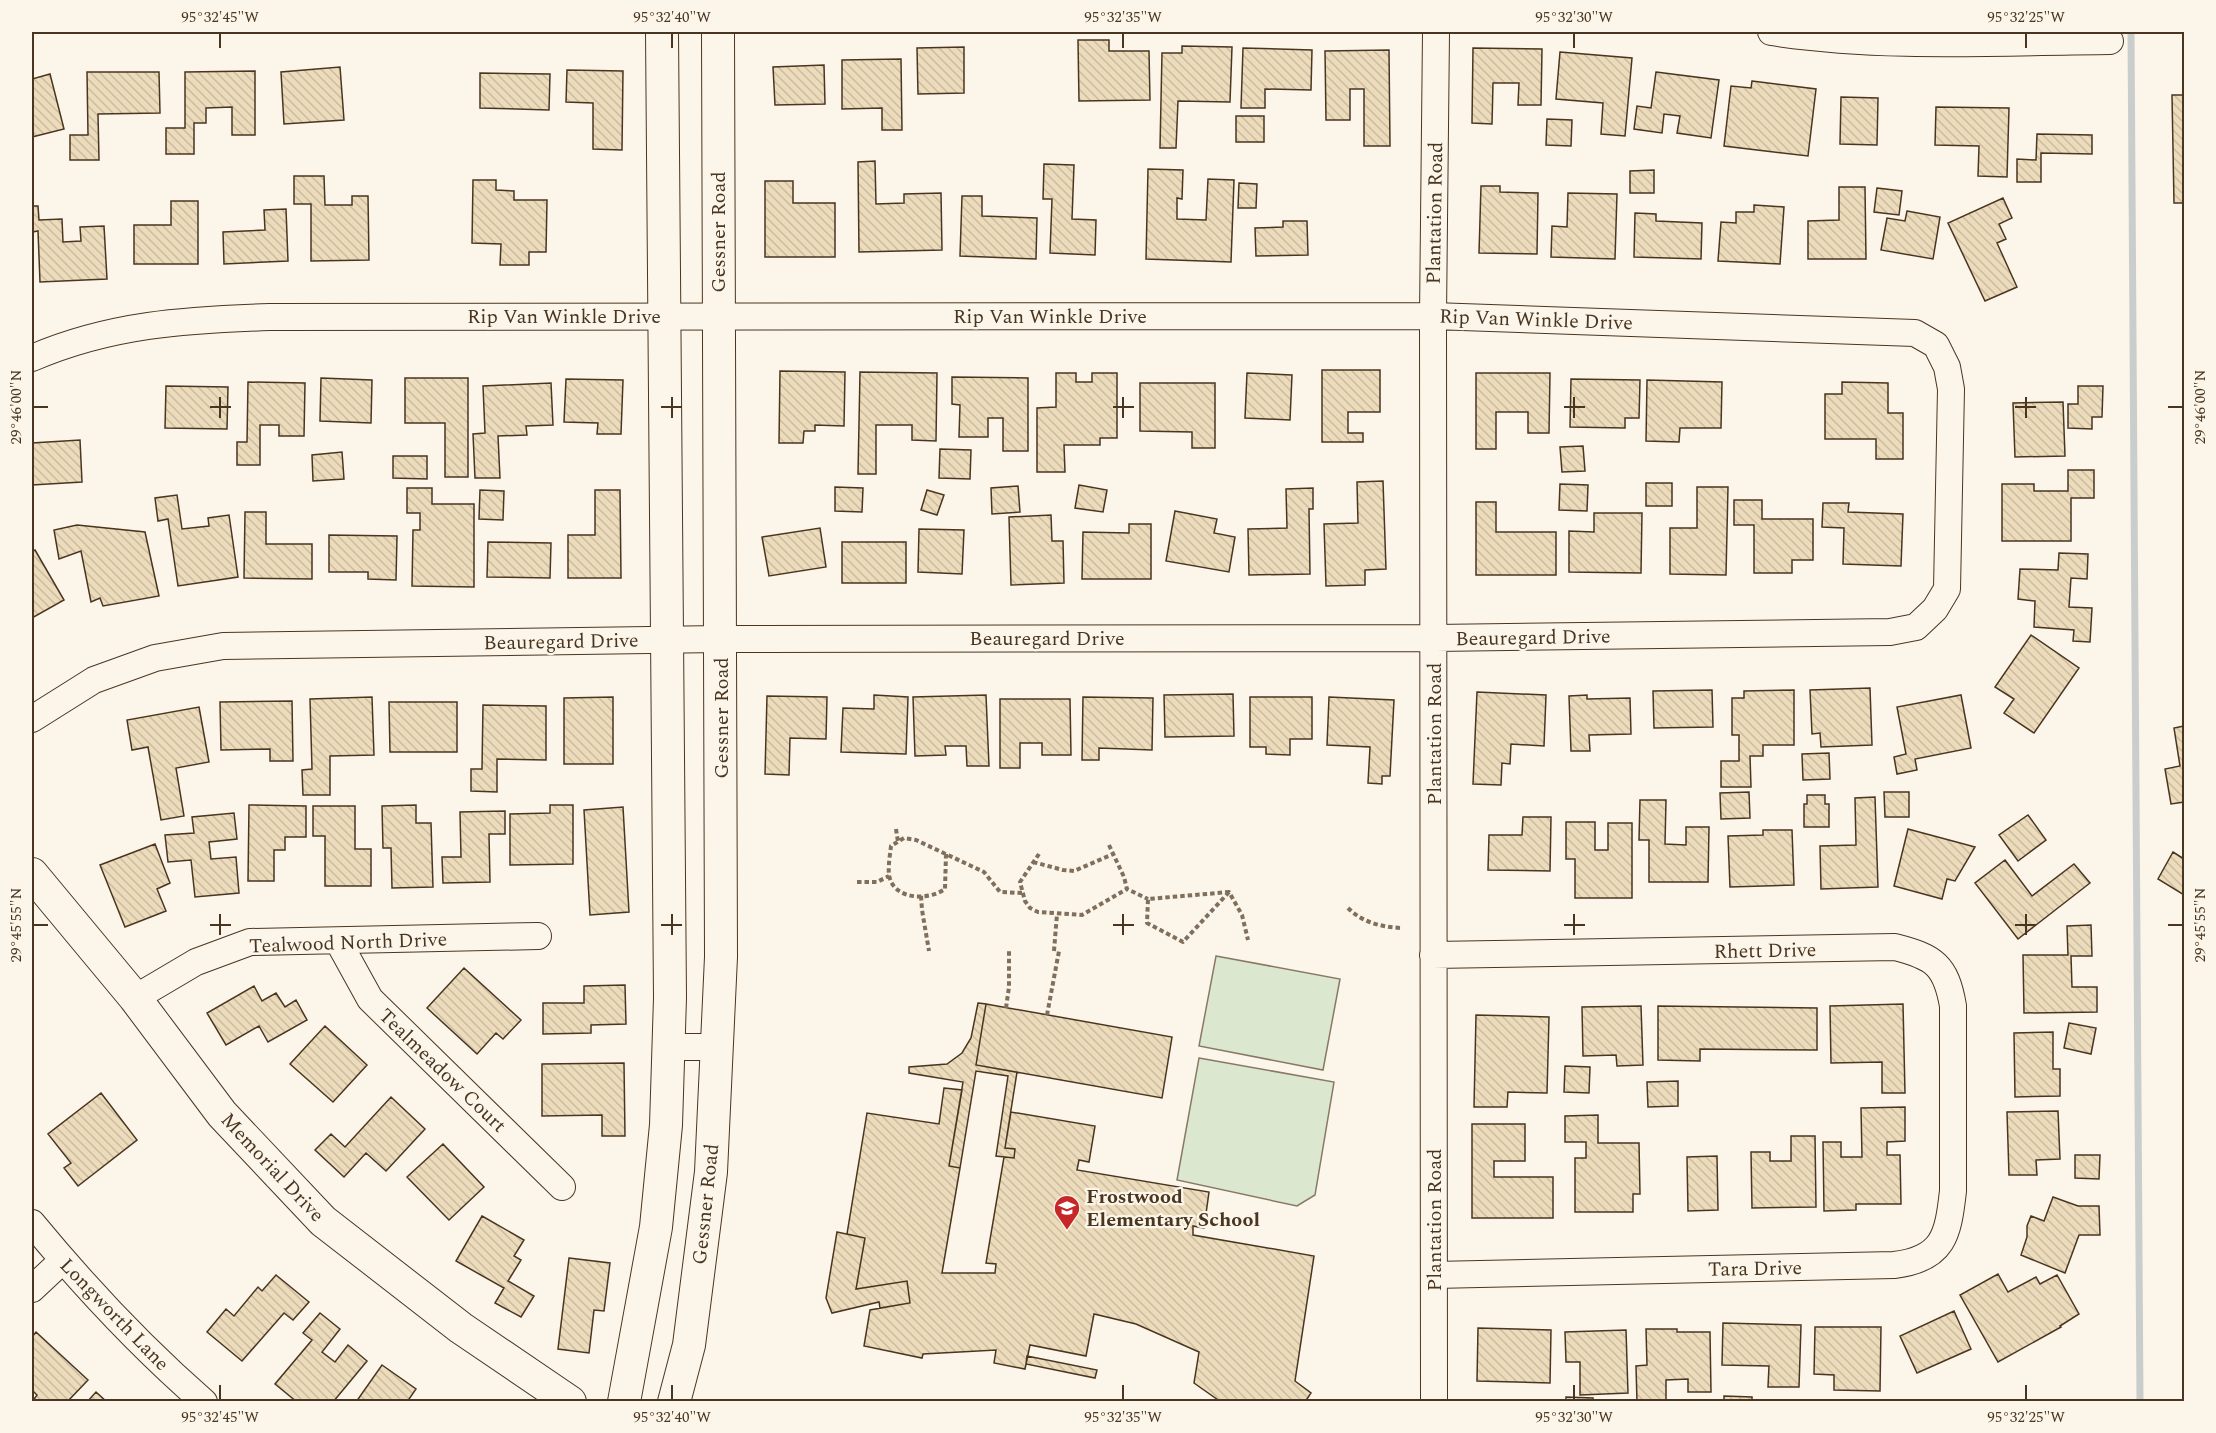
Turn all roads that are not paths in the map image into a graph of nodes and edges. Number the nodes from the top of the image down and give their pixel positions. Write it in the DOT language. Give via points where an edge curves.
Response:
graph roads {
  1 [pos="662,32"];
  2 [pos="718,32"];
  3 [pos="1436,32"];
  4 [pos="1771,32"];
  5 [pos="2110,41"];
  6 [pos="664,316"];
  7 [pos="718,316"];
  8 [pos="1433,316"];
  9 [pos="32,358"];
  10 [pos="1949,477"];
  11 [pos="1435,638"];
  12 [pos="667,639"];
  13 [pos="720,639"];
  14 [pos="32,719"];
  15 [pos="32,874"];
  16 [pos="538,936"];
  17 [pos="338,941"];
  18 [pos="1433,955"];
  19 [pos="135,999"];
  20 [pos="668,1047"];
  21 [pos="718,1047"];
  22 [pos="1953,1117"];
  23 [pos="562,1187"];
  24 [pos="32,1222"];
  25 [pos="63,1260"];
  26 [pos="1434,1275"];
  27 [pos="32,1289"];
  28 [pos="204,1401"];
  29 [pos="570,1401"];
  30 [pos="624,1401"];
  31 [pos="674,1401"];
  32 [pos="1434,1401"];
  1 -- 6 [label="main road"];
  2 -- 7 [label="main road, Gessner Road"];
  3 -- 8 [label="street, Plantation Road"];
  4 -- 5 [label="street" via="1818,39 1905,43"];
  6 -- 7 [label="street, Rip Van Winkle Drive"];
  6 -- 9 [label="street, Rip Van Winkle Drive" via="191,320 122,330 65,344"];
  6 -- 12 [label="main road"];
  7 -- 8 [label="street, Rip Van Winkle Drive"];
  7 -- 13 [label="main road, Gessner Road"];
  8 -- 10 [label="street, Rip Van Winkle Drive" via="1915,333 1936,345 1947,367 1951,389"];
  8 -- 11 [label="street, Plantation Road"];
  10 -- 11 [label="street, Beauregard Drive" via="1947,589 1935,609 1916,627 1890,632"];
  11 -- 13 [label="street, Beauregard Drive"];
  11 -- 18 [label="street, Plantation Road"];
  12 -- 13 [label="street, Beauregard Drive"];
  12 -- 14 [label="street, Beauregard Drive" via="223,646 155,658 94,680"];
  12 -- 20 [label="main road"];
  13 -- 21 [label="main road, Gessner Road"];
  15 -- 19 [label="main road, Memorial Drive"];
  16 -- 17 [label="street, Tealwood North Drive"];
  17 -- 19 [label="street, Tealwood North Drive" via="250,942 196,962"];
  17 -- 23 [label="street, Tealmeadow Court" via="370,999"];
  18 -- 22 [label="street, Rhett Drive" via="1895,947 1919,953 1938,965 1950,986"];
  18 -- 26 [label="street, Plantation Road"];
  19 -- 29 [label="main road, Memorial Drive" via="222,1114 323,1221 461,1328"];
  20 -- 21 [label="street"];
  20 -- 30 [label="main road" via="666,1125 656,1227"];
  21 -- 31 [label="main road, Gessner Road" via="711,1172 689,1345"];
  22 -- 26 [label="street, Tara Drive" via="1953,1191 1946,1235 1935,1250 1913,1262"];
  24 -- 25 [label="street, Longworth Lane"];
  25 -- 27 [label="street"];
  25 -- 28 [label="street, Longworth Lane" via="169,1371"];
  26 -- 32 [label="street, Plantation Road"];
}
